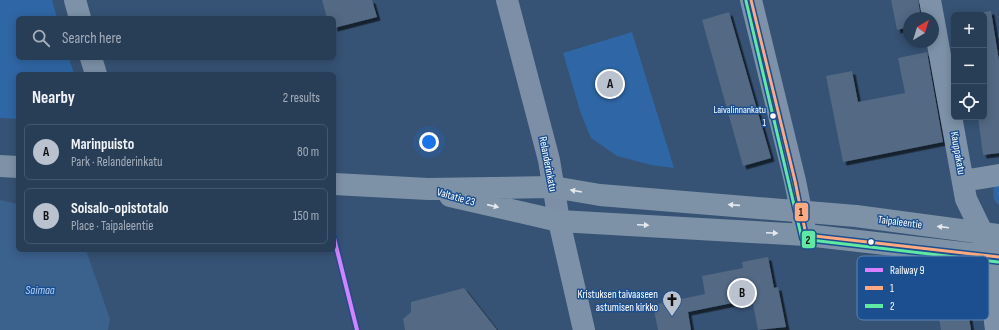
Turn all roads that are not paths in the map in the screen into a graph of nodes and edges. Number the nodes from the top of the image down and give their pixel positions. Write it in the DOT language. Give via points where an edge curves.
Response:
graph roads {
  1 [pos="75,0"];
  2 [pos="507,0"];
  3 [pos="751,0"];
  4 [pos="930,0"];
  5 [pos="79,16"];
  6 [pos="92,60"];
  7 [pos="95,72"];
  8 [pos="0,166"];
  9 [pos="16,167"];
  10 [pos="999,175"];
  11 [pos="963,181"];
  12 [pos="336,184"];
  13 [pos="553,187"];
  14 [pos="421,188"];
  15 [pos="801,210"];
  16 [pos="559,221"];
  17 [pos="991,234"];
  18 [pos="806,235"];
  19 [pos="993,256"];
  20 [pos="584,330"];
  21 [pos="996,330"];
  1 -- 5 [label="street"];
  2 -- 13 [label="main road, Relanderinkatu" via="549,160"];
  3 -- 15 [label="street"];
  4 -- 11 [label="street, Kauppakatu"];
  6 -- 7 [label="street"];
  8 -- 9 [label="highway"];
  10 -- 11 [label="street"];
  11 -- 17 [label="street, Kauppakatu" via="966,199"];
  12 -- 14 [label="highway, Valtatie 23"];
  13 -- 14 [label="highway, Valtatie 23"];
  15 -- 13 [label="highway, Valtatie 23, one-way" via="600,195"];
  13 -- 16 [label="main road, Relanderinkatu"];
  14 -- 16 [label="highway, Valtatie 23, one-way"];
  17 -- 15 [label="highway, Taipaleentie, one-way"];
  15 -- 18 [label="street"];
  16 -- 18 [label="highway, Valtatie 23, one-way"];
  16 -- 20 [label="street, Relanderinkatu"];
  17 -- 19 [label="street, Kauppakatu"];
  18 -- 19 [label="highway"];
  19 -- 21 [label="street, Kauppakatu"];
}
